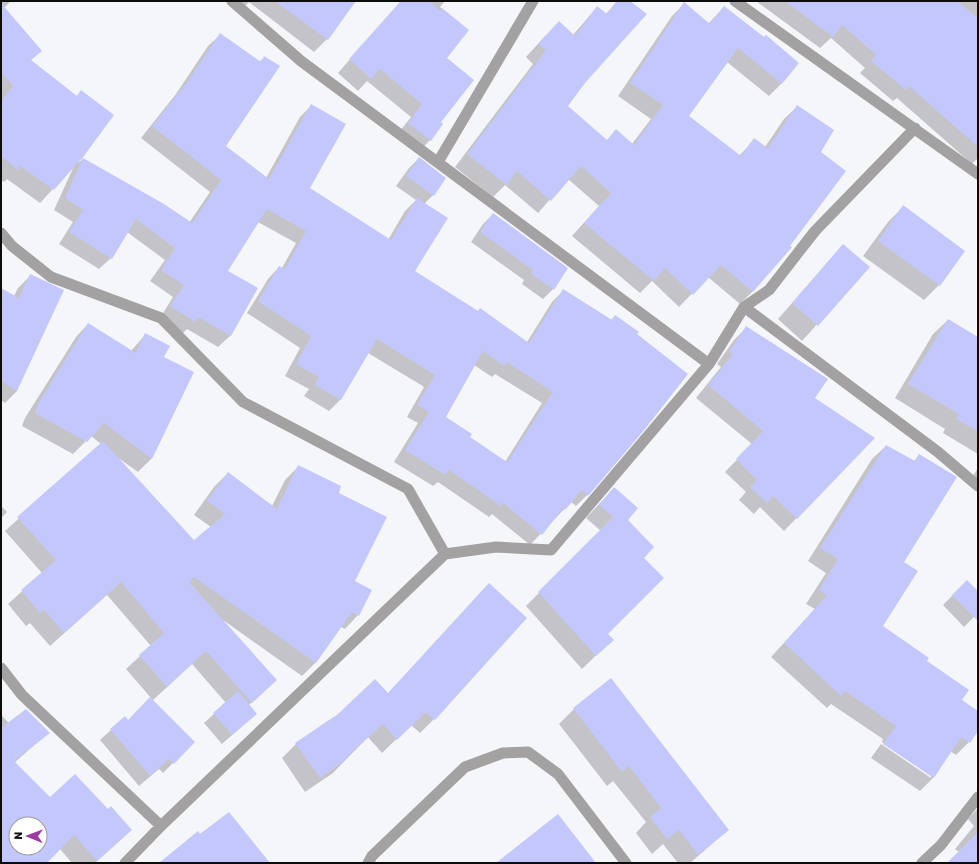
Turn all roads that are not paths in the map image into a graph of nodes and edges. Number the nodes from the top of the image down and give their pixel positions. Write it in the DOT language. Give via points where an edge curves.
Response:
graph roads {
  1 [pos="232,1"];
  2 [pos="532,1"];
  3 [pos="735,1"];
  4 [pos="915,128"];
  5 [pos="438,162"];
  6 [pos="978,174"];
  7 [pos="1,233"];
  8 [pos="744,307"];
  9 [pos="709,364"];
  10 [pos="978,486"];
  11 [pos="445,554"];
  12 [pos="1,668"];
  13 [pos="978,797"];
  14 [pos="160,826"];
  15 [pos="125,863"];
  16 [pos="368,863"];
  17 [pos="626,863"];
  18 [pos="922,863"];
  1 -- 5 [label="street" via="301,61"];
  2 -- 5 [label="street"];
  3 -- 4 [label="street"];
  4 -- 6 [label="street"];
  4 -- 8 [label="street" via="815,231 769,290"];
  5 -- 9 [label="street"];
  7 -- 11 [label="street" via="12,246 51,277 161,318 243,402 408,489"];
  8 -- 9 [label="street"];
  8 -- 10 [label="street" via="938,452"];
  9 -- 11 [label="street" via="551,550 496,547"];
  11 -- 14 [label="street"];
  12 -- 14 [label="street" via="22,696"];
  13 -- 18 [label="street" via="941,845"];
  14 -- 15 [label="street"];
  16 -- 17 [label="street" via="372,856 465,767 503,753 528,752 558,774"];
}
